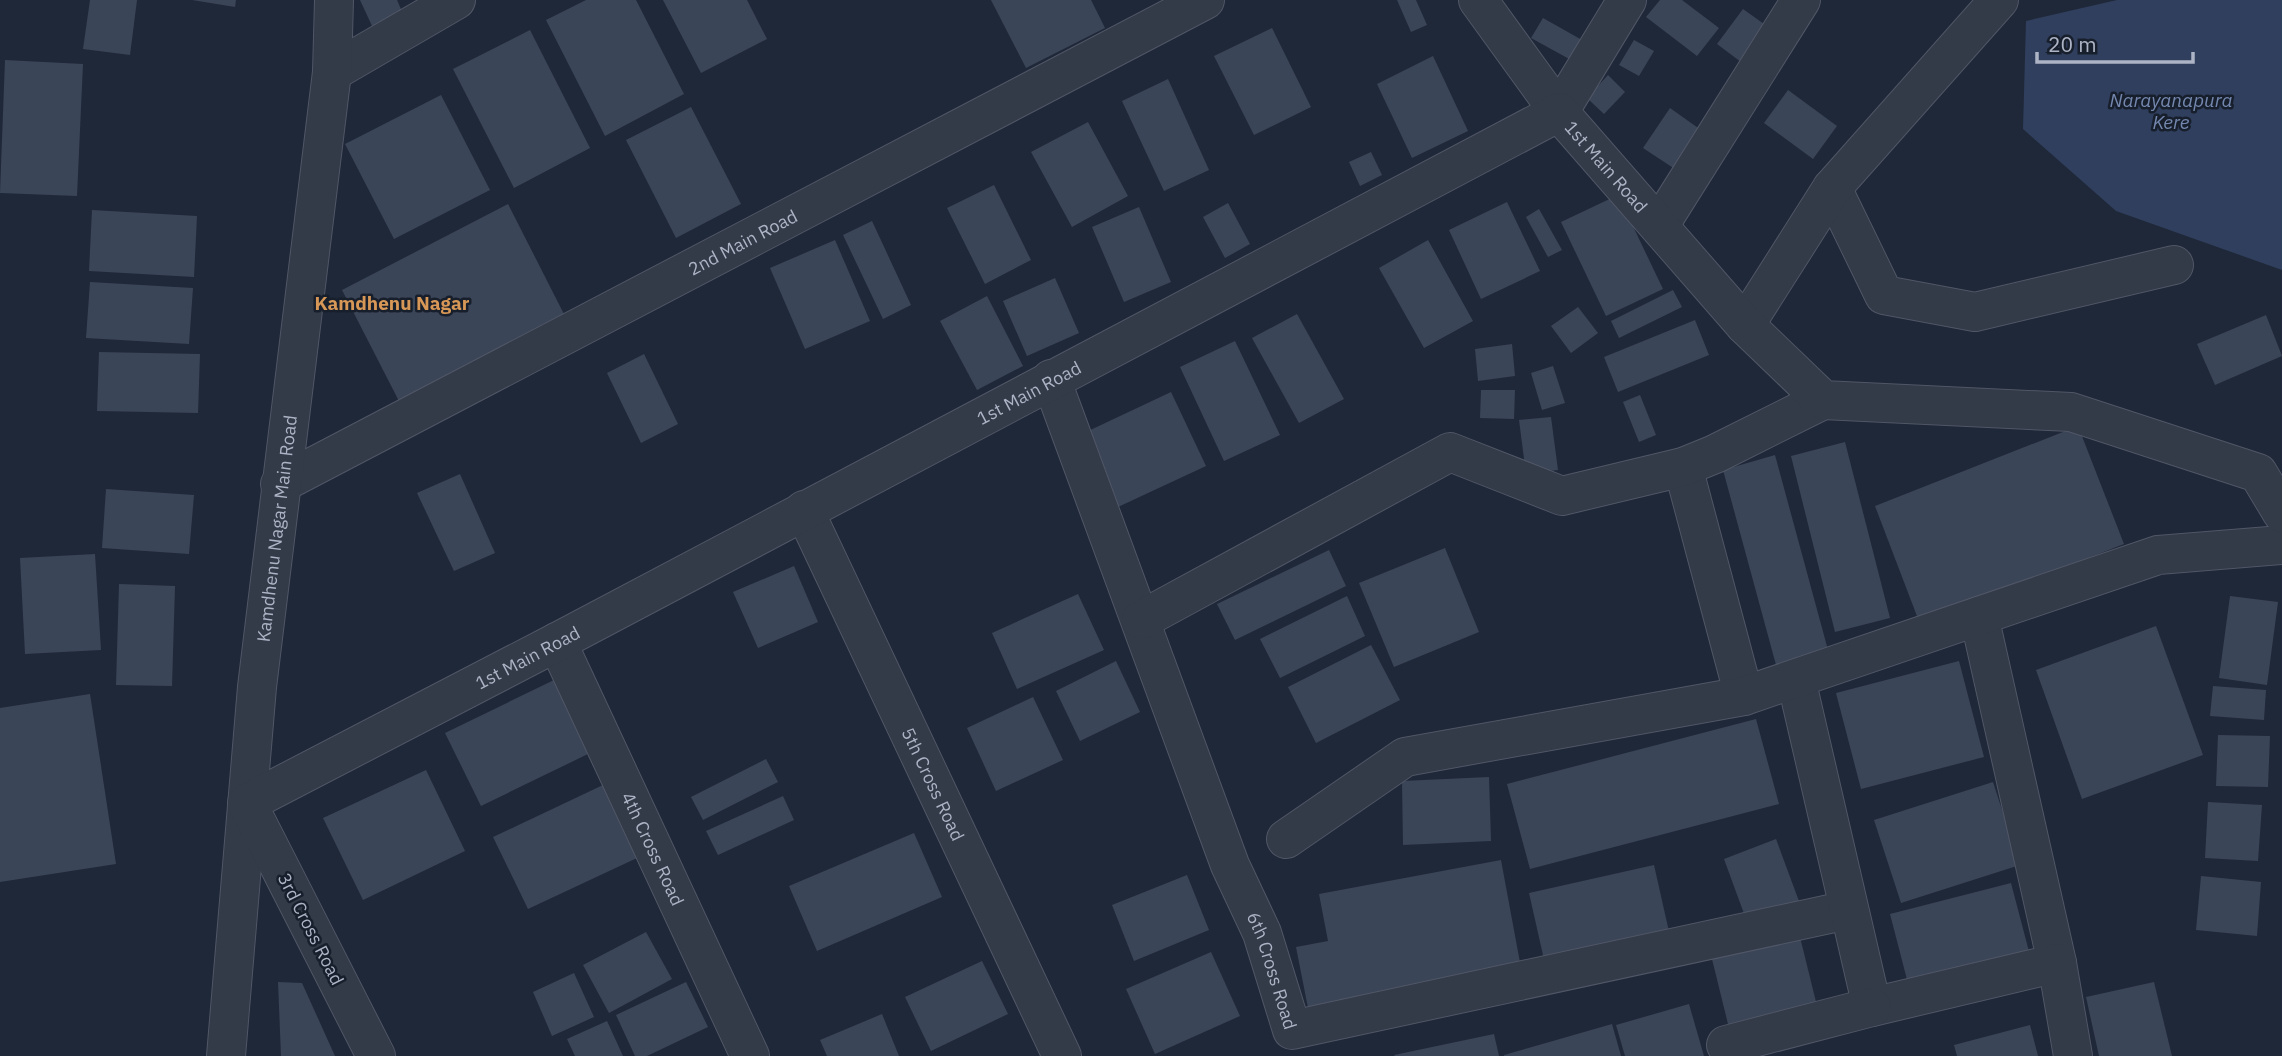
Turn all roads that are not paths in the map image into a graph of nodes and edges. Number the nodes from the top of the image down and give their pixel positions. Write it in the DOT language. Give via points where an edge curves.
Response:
graph roads {
  1 [pos="334,0"];
  2 [pos="456,0"];
  3 [pos="1205,0"];
  4 [pos="1478,0"];
  5 [pos="1627,0"];
  6 [pos="1801,0"];
  7 [pos="1998,0"];
  8 [pos="332,72"];
  9 [pos="1559,112"];
  10 [pos="1832,188"];
  11 [pos="1658,226"];
  12 [pos="2174,265"];
  13 [pos="1745,325"];
  14 [pos="1051,379"];
  15 [pos="1822,400"];
  16 [pos="1683,467"];
  17 [pos="280,484"];
  18 [pos="804,510"];
  19 [pos="2282,513"];
  20 [pos="2282,545"];
  21 [pos="1979,616"];
  22 [pos="1141,620"];
  23 [pos="557,642"];
  24 [pos="1796,679"];
  25 [pos="1744,696"];
  26 [pos="247,803"];
  27 [pos="1286,839"];
  28 [pos="1848,910"];
  29 [pos="2057,963"];
  30 [pos="1872,1007"];
  31 [pos="1726,1045"];
  32 [pos="226,1056"];
  33 [pos="376,1056"];
  34 [pos="750,1056"];
  35 [pos="1062,1056"];
  36 [pos="2073,1056"];
  1 -- 8 [label="street, Kamdhenu Nagar Main Road"];
  2 -- 8 [label="street"];
  3 -- 17 [label="street, 2nd Main Road"];
  4 -- 9 [label="street"];
  5 -- 9 [label="street"];
  6 -- 11 [label="street"];
  7 -- 10 [label="street"];
  8 -- 17 [label="street, Kamdhenu Nagar Main Road"];
  9 -- 11 [label="street, 1st Main Road"];
  9 -- 14 [label="street, 1st Main Road"];
  10 -- 12 [label="street" via="1884,295 1975,312"];
  10 -- 13 [label="street"];
  11 -- 13 [label="street, 1st Main Road"];
  13 -- 15 [label="street, 1st Main Road"];
  14 -- 18 [label="street, 1st Main Road"];
  14 -- 22 [label="street, 6th Cross Road"];
  15 -- 16 [label="street"];
  15 -- 19 [label="street" via="2071,412 2258,473"];
  16 -- 22 [label="street" via="1562,496 1450,452"];
  16 -- 25 [label="street"];
  17 -- 26 [label="street, Kamdhenu Nagar Main Road"];
  18 -- 23 [label="street, 1st Main Road"];
  18 -- 35 [label="street, 5th Cross Road"];
  20 -- 21 [label="street" via="2158,555"];
  21 -- 24 [label="street"];
  21 -- 29 [label="street"];
  22 -- 28 [label="street, 6th Cross Road" via="1230,865 1262,933 1292,1030"];
  23 -- 26 [label="street, 1st Main Road"];
  23 -- 34 [label="street, 4th Cross Road"];
  24 -- 25 [label="street"];
  24 -- 28 [label="street"];
  25 -- 27 [label="street" via="1405,757"];
  26 -- 32 [label="street, Kamdhenu Nagar Main Road"];
  26 -- 33 [label="street, 3rd Cross Road"];
  28 -- 30 [label="street"];
  29 -- 30 [label="street"];
  29 -- 36 [label="street"];
  30 -- 31 [label="street"];
}
